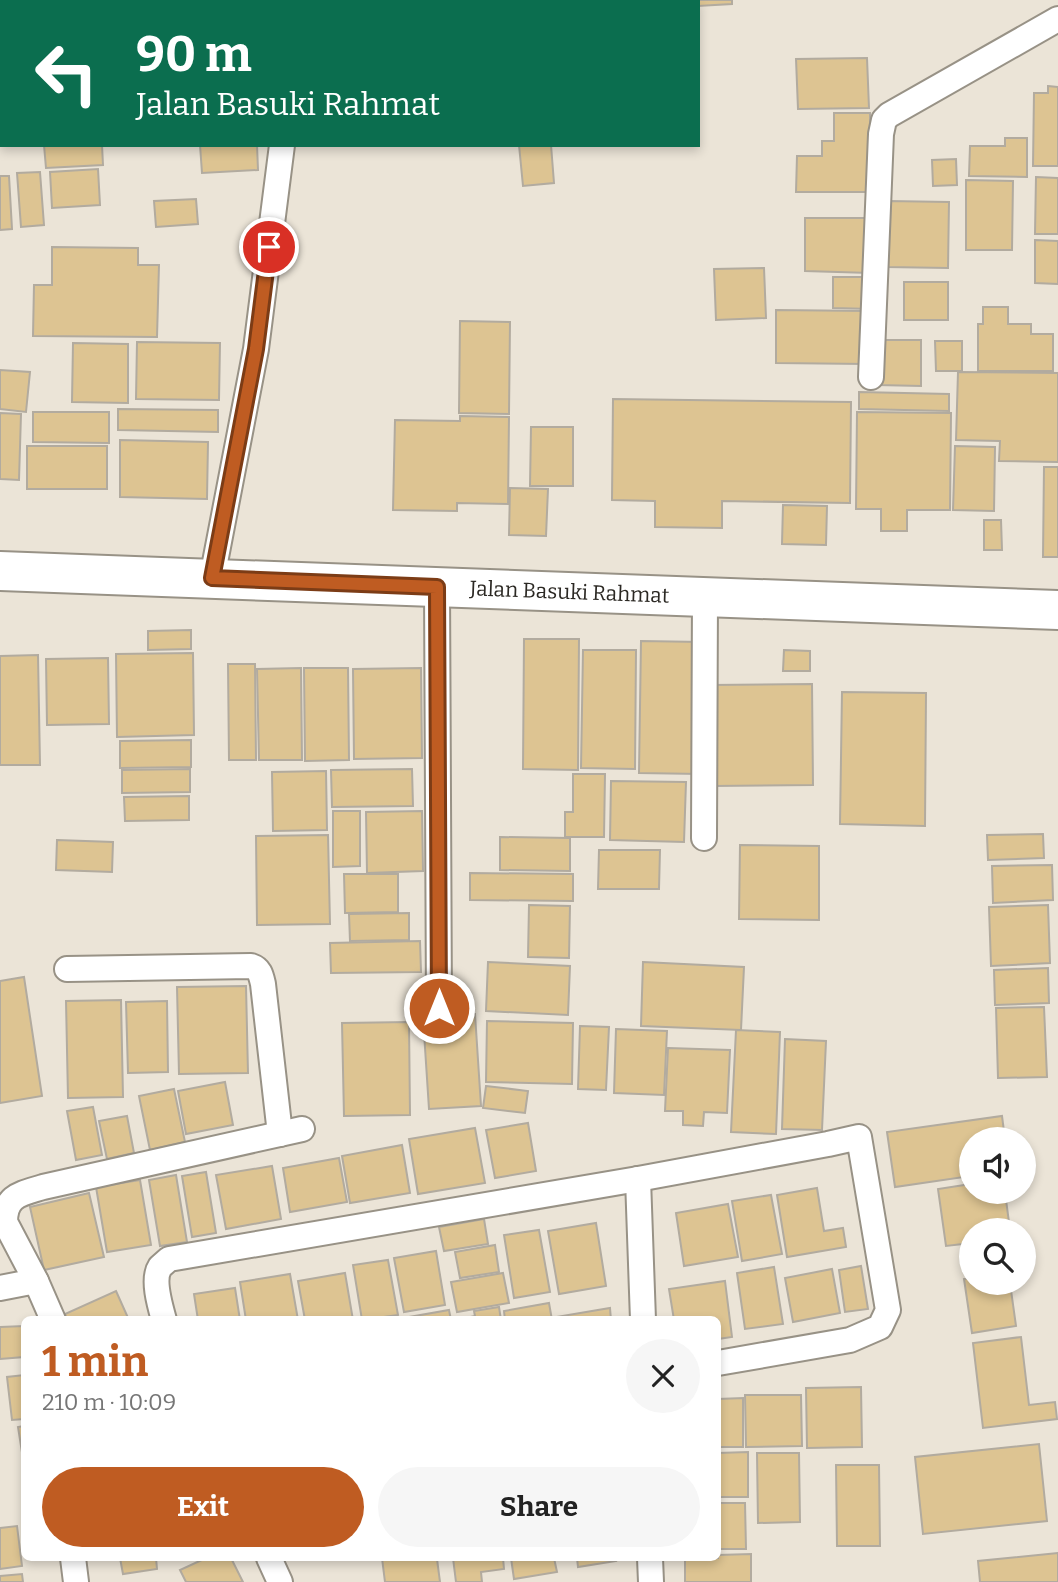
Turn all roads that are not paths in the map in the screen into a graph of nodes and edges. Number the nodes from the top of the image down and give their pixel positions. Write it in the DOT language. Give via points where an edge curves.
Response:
graph roads {
  1 [pos="1058,19"];
  2 [pos="282,147"];
  3 [pos="871,377"];
  4 [pos="0,571"];
  5 [pos="212,578"];
  6 [pos="437,587"];
  7 [pos="705,597"];
  8 [pos="1058,610"];
  9 [pos="704,838"];
  10 [pos="67,969"];
  11 [pos="439,1008"];
  12 [pos="638,1179"];
  13 [pos="36,1281"];
  14 [pos="0,1288"];
  15 [pos="51,1316"];
  16 [pos="163,1316"];
  17 [pos="643,1316"];
  18 [pos="721,1362"];
  19 [pos="73,1561"];
  20 [pos="270,1561"];
  21 [pos="650,1561"];
  22 [pos="76,1582"];
  23 [pos="280,1582"];
  24 [pos="651,1582"];
  1 -- 3 [label="street" via="884,120"];
  2 -- 5 [label="street" via="256,349"];
  4 -- 5 [label="highway, Jalan Basuki Rahmat"];
  5 -- 6 [label="highway, Jalan Basuki Rahmat"];
  6 -- 7 [label="highway, Jalan Basuki Rahmat"];
  6 -- 11 [label="street"];
  7 -- 8 [label="highway, Jalan Basuki Rahmat"];
  7 -- 9 [label="street"];
  10 -- 13 [label="street" via="257,968 291,1132 20,1195 8,1204 5,1222"];
  12 -- 16 [label="street" via="169,1259 157,1275"];
  12 -- 17 [label="street"];
  12 -- 18 [label="street" via="859,1137 888,1310 880,1327 850,1340"];
  13 -- 14 [label="street"];
  13 -- 15 [label="street"];
  19 -- 22 [label="street"];
  20 -- 23 [label="street"];
  21 -- 24 [label="street"];
}
